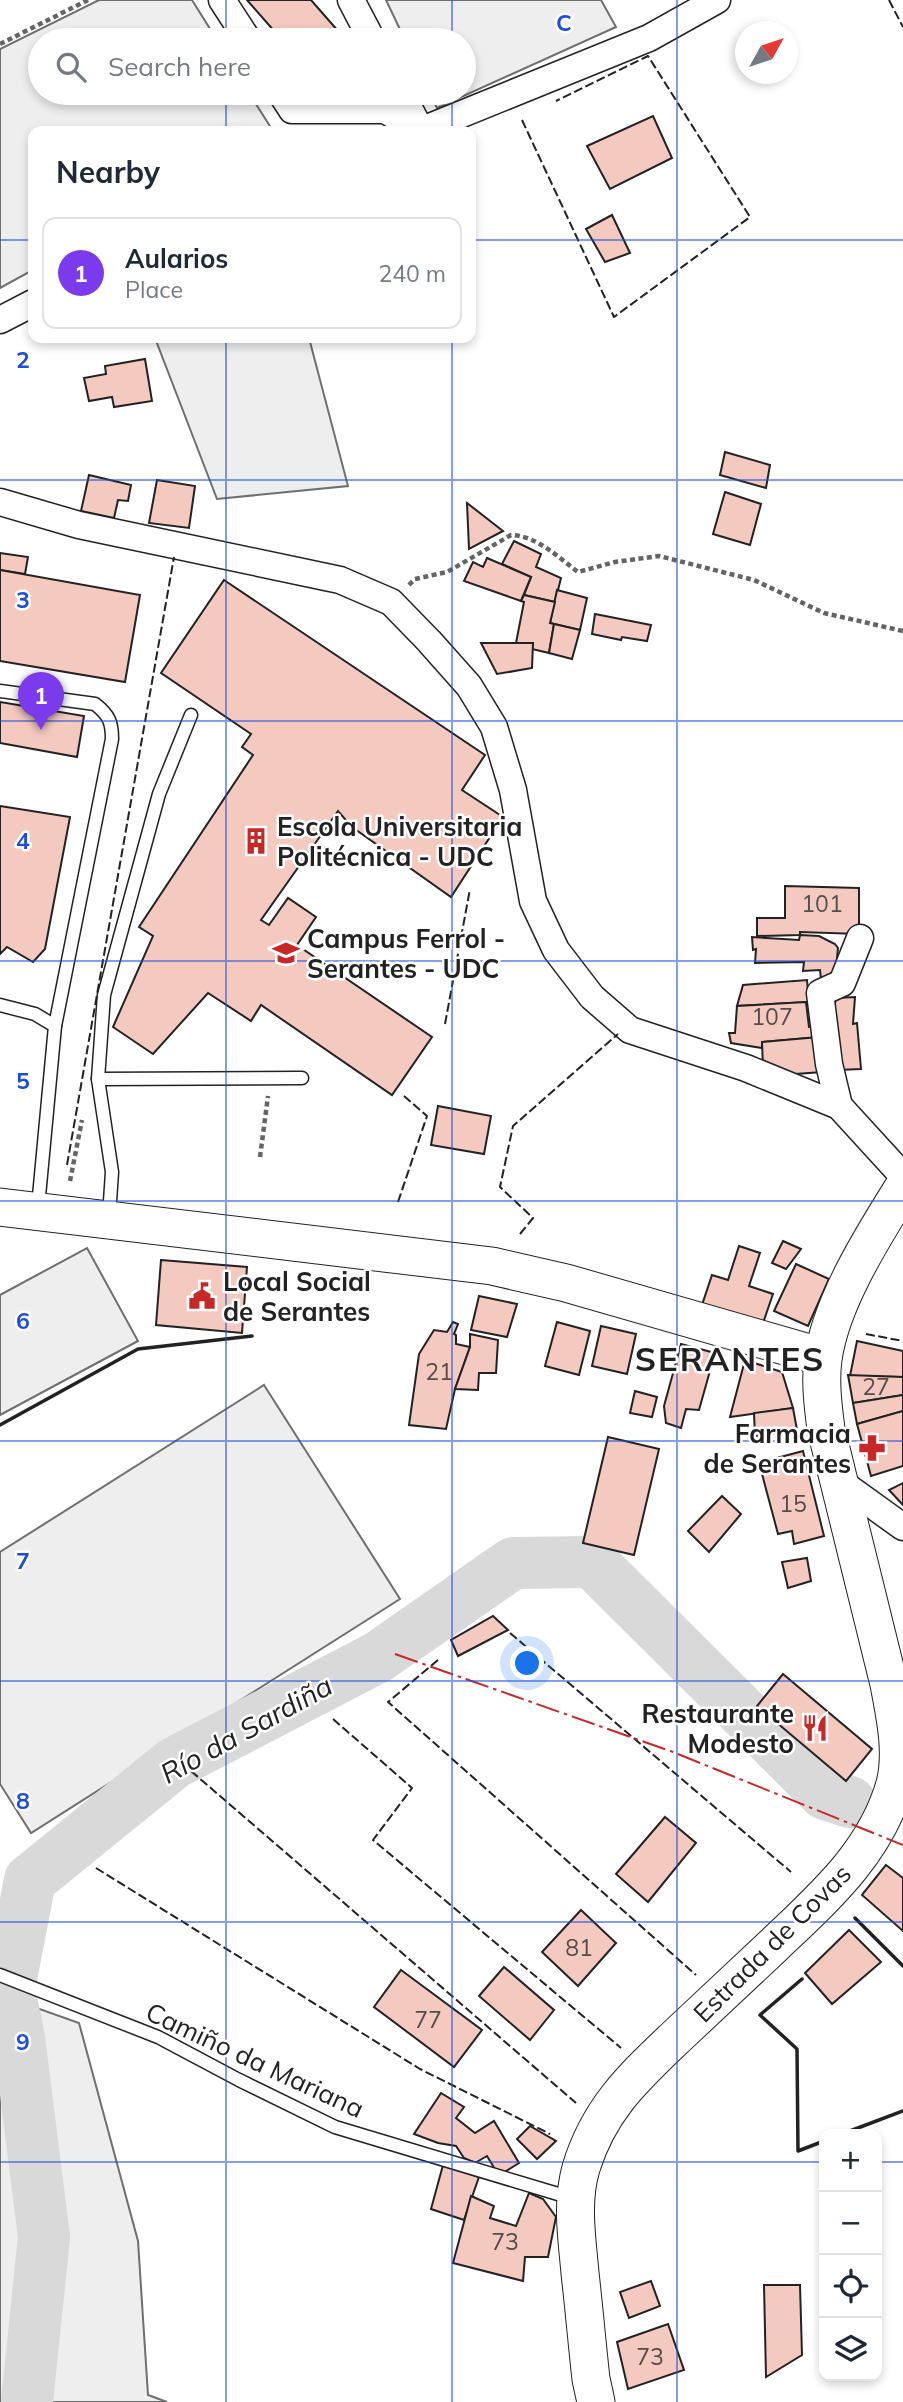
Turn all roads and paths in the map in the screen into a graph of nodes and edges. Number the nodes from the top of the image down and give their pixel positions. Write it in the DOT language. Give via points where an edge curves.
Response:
graph roads {
  1 [pos="88,0"];
  2 [pos="222,0"];
  3 [pos="351,0"];
  4 [pos="716,0"];
  5 [pos="32,28"];
  6 [pos="240,28"];
  7 [pos="366,28"];
  8 [pos="28,30"];
  9 [pos="0,44"];
  10 [pos="289,105"];
  11 [pos="407,105"];
  12 [pos="412,126"];
  13 [pos="418,126"];
  14 [pos="432,126"];
  15 [pos="28,306"];
  16 [pos="0,320"];
  17 [pos="0,502"];
  18 [pos="391,602"];
  19 [pos="903,631"];
  20 [pos="0,691"];
  21 [pos="191,715"];
  22 [pos="860,938"];
  23 [pos="0,1005"];
  24 [pos="55,1026"];
  25 [pos="271,1078"];
  26 [pos="302,1078"];
  27 [pos="98,1079"];
  28 [pos="839,1106"];
  29 [pos="260,1157"];
  30 [pos="903,1176"];
  31 [pos="70,1181"];
  32 [pos="903,1188"];
  33 [pos="0,1207"];
  34 [pos="38,1211"];
  35 [pos="109,1219"];
  36 [pos="823,1357"];
  37 [pos="839,1481"];
  38 [pos="903,1527"];
  39 [pos="901,1758"];
  40 [pos="0,1975"];
  41 [pos="575,2193"];
  42 [pos="596,2402"];
  1 -- 5 [label="path"];
  2 -- 6 [label="street"];
  3 -- 7 [label="street"];
  4 -- 14 [label="street" via="649,38"];
  8 -- 9 [label="path"];
  10 -- 12 [label="street" via="292,110 385,110"];
  11 -- 13 [label="street"];
  15 -- 16 [label="street"];
  17 -- 18 [label="street" via="79,525 340,580"];
  18 -- 19 [label="path" via="415,579 447,572 511,535 522,535 578,572 659,555 754,580 824,613"];
  18 -- 28 [label="street" via="469,687 494,727 513,790 533,901 556,950 592,997 630,1030 746,1068"];
  20 -- 24 [label="lane" via="95,704 112,724"];
  21 -- 27 [label="lane" via="159,794 104,995"];
  22 -- 28 [label="street" via="842,983 820,993"];
  23 -- 24 [label="lane" via="35,1014"];
  24 -- 34 [label="lane"];
  25 -- 26 [label="lane"];
  25 -- 27 [label="lane"];
  25 -- 29 [label="path"];
  27 -- 31 [label="path" via="88,1090"];
  27 -- 35 [label="lane" via="112,1172"];
  28 -- 30 [label="street"];
  32 -- 36 [label="main road, Estrada de Covas" via="848,1286"];
  33 -- 34 [label="main road"];
  34 -- 35 [label="main road"];
  35 -- 36 [label="main road" via="492,1266"];
  36 -- 37 [label="main road, Estrada de Covas" via="822,1404"];
  37 -- 38 [label="street"];
  37 -- 39 [label="main road, Estrada de Covas" via="890,1684"];
  39 -- 41 [label="main road, Estrada de Covas" via="887,1806 869,1843 847,1873 630,2081 589,2147"];
  40 -- 41 [label="lane, Camiño da Mariana" via="159,2037 335,2127 558,2194"];
  41 -- 42 [label="main road, Estrada de Covas"];
}
